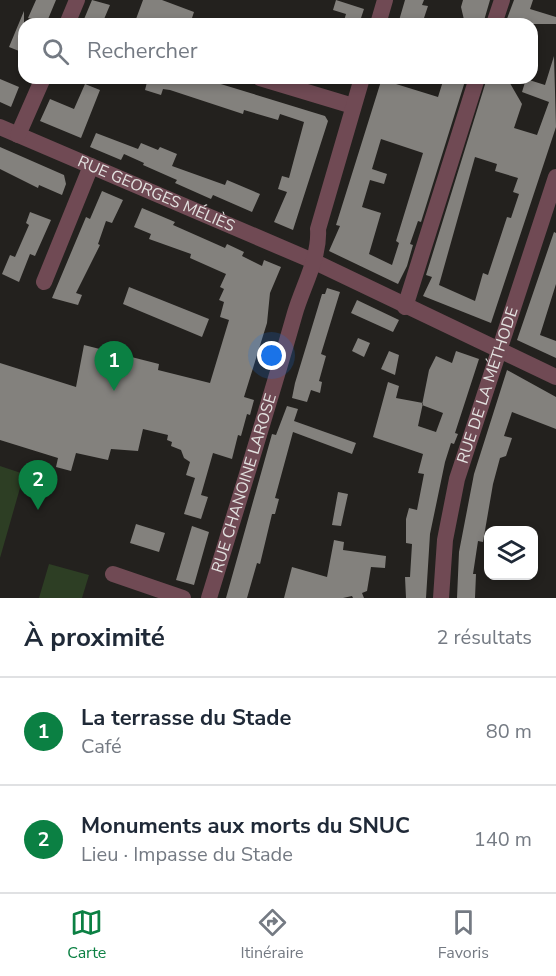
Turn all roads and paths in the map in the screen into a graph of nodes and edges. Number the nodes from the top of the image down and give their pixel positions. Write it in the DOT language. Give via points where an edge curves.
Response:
graph roads {
  1 [pos="77,0"];
  2 [pos="385,0"];
  3 [pos="502,0"];
  4 [pos="70,18"];
  5 [pos="380,18"];
  6 [pos="496,18"];
  7 [pos="40,84"];
  8 [pos="280,84"];
  9 [pos="360,84"];
  10 [pos="475,84"];
  11 [pos="353,106"];
  12 [pos="0,127"];
  13 [pos="18,135"];
  14 [pos="91,166"];
  15 [pos="556,177"];
  16 [pos="307,259"];
  17 [pos="44,282"];
  18 [pos="405,307"];
  19 [pos="499,350"];
  20 [pos="556,377"];
  21 [pos="113,574"];
  22 [pos="183,598"];
  23 [pos="209,598"];
  24 [pos="441,598"];
  1 -- 4 [label="street"];
  2 -- 5 [label="street"];
  3 -- 6 [label="street"];
  7 -- 13 [label="street"];
  8 -- 11 [label="street"];
  9 -- 11 [label="street, RUE CHANOINE LAROSE"];
  10 -- 18 [label="street"];
  11 -- 16 [label="street, RUE CHANOINE LAROSE"];
  12 -- 13 [label="street, RUE GEORGES MÉLIÈS"];
  13 -- 14 [label="street, RUE GEORGES MÉLIÈS"];
  14 -- 16 [label="street, RUE GEORGES MÉLIÈS"];
  14 -- 17 [label="street"];
  15 -- 19 [label="street, RUE DE LA MÉTHODE"];
  16 -- 18 [label="street, RUE GEORGES MÉLIÈS"];
  16 -- 23 [label="street, RUE CHANOINE LAROSE"];
  18 -- 19 [label="street, RUE GEORGES MÉLIÈS"];
  19 -- 20 [label="street, RUE GEORGES MÉLIÈS"];
  19 -- 24 [label="street, RUE DE LA MÉTHODE" via="457,479 445,540"];
  21 -- 22 [label="street"];
}
